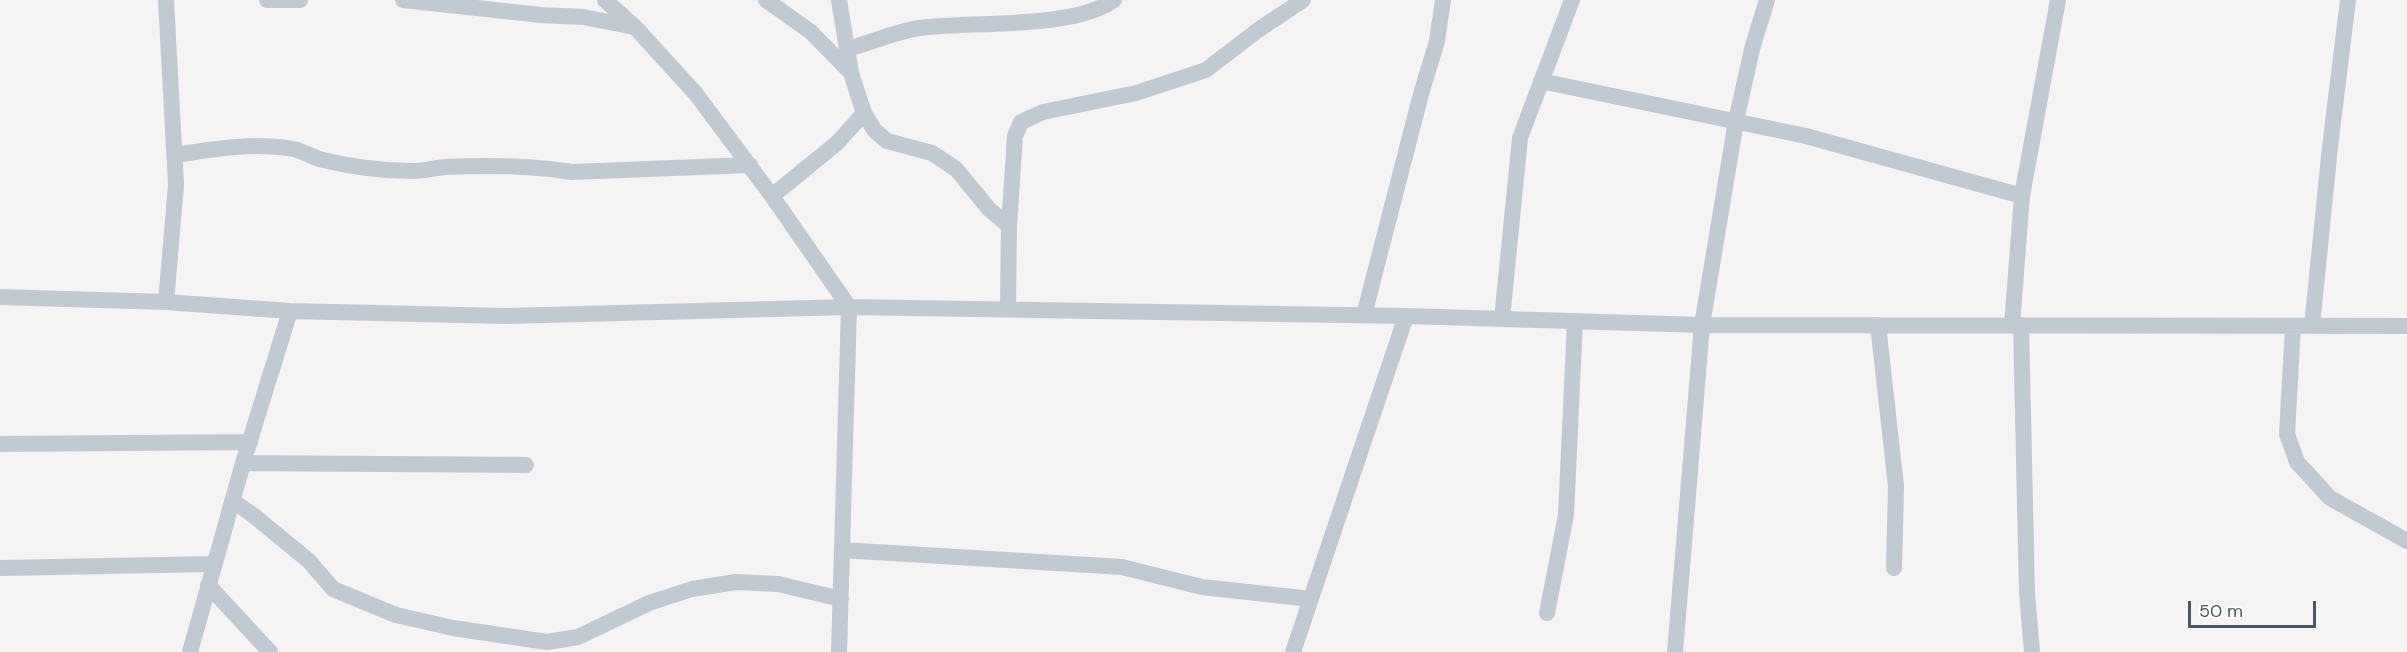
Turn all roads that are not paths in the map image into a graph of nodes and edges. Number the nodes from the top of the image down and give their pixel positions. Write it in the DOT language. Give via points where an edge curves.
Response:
graph roads {
  1 [pos="166,0"];
  2 [pos="267,0"];
  3 [pos="300,0"];
  4 [pos="403,0"];
  5 [pos="605,0"];
  6 [pos="766,0"];
  7 [pos="839,0"];
  8 [pos="1114,0"];
  9 [pos="1303,0"];
  10 [pos="1443,0"];
  11 [pos="1572,0"];
  12 [pos="1767,0"];
  13 [pos="2058,0"];
  14 [pos="2348,0"];
  15 [pos="635,27"];
  16 [pos="847,49"];
  17 [pos="851,73"];
  18 [pos="1541,81"];
  19 [pos="864,113"];
  20 [pos="1736,121"];
  21 [pos="175,155"];
  22 [pos="750,165"];
  23 [pos="772,196"];
  24 [pos="2022,196"];
  25 [pos="1009,226"];
  26 [pos="0,297"];
  27 [pos="166,302"];
  28 [pos="849,307"];
  29 [pos="1008,310"];
  30 [pos="290,311"];
  31 [pos="1364,315"];
  32 [pos="1406,316"];
  33 [pos="1502,319"];
  34 [pos="1575,321"];
  35 [pos="1702,325"];
  36 [pos="1878,325"];
  37 [pos="2016,325"];
  38 [pos="2293,326"];
  39 [pos="2312,326"];
  40 [pos="2407,326"];
  41 [pos="250,442"];
  42 [pos="0,444"];
  43 [pos="243,463"];
  44 [pos="526,465"];
  45 [pos="233,501"];
  46 [pos="2407,541"];
  47 [pos="842,550"];
  48 [pos="214,564"];
  49 [pos="0,568"];
  50 [pos="1894,568"];
  51 [pos="208,585"];
  52 [pos="841,599"];
  53 [pos="1311,599"];
  54 [pos="1547,613"];
  55 [pos="190,652"];
  56 [pos="270,652"];
  57 [pos="839,652"];
  58 [pos="1293,652"];
  59 [pos="1675,652"];
  60 [pos="2032,652"];
  1 -- 21 [label="street"];
  2 -- 3 [label="street"];
  4 -- 15 [label="street" via="583,17"];
  5 -- 15 [label="street"];
  6 -- 17 [label="street" via="811,32"];
  7 -- 16 [label="street"];
  8 -- 16 [label="street" via="1092,12 920,28"];
  9 -- 25 [label="street" via="1206,70 1136,93 1043,112 1021,122 1015,136"];
  10 -- 31 [label="street" via="1437,41"];
  11 -- 18 [label="street"];
  12 -- 20 [label="street"];
  13 -- 24 [label="street"];
  14 -- 39 [label="street"];
  15 -- 22 [label="street" via="696,94"];
  16 -- 17 [label="street"];
  17 -- 19 [label="street"];
  18 -- 20 [label="street"];
  18 -- 33 [label="street" via="1520,138"];
  19 -- 23 [label="street" via="837,143"];
  19 -- 25 [label="street" via="887,141 932,153 956,169"];
  20 -- 24 [label="street" via="1806,136"];
  20 -- 35 [label="street"];
  21 -- 22 [label="street" via="214,148 266,147 294,149 320,159 368,168 416,171 496,165 572,172"];
  21 -- 27 [label="street"];
  22 -- 23 [label="street"];
  23 -- 28 [label="street"];
  24 -- 37 [label="street"];
  25 -- 29 [label="street"];
  26 -- 27 [label="street"];
  27 -- 30 [label="street"];
  28 -- 29 [label="street"];
  28 -- 30 [label="street" via="505,316"];
  28 -- 47 [label="street"];
  29 -- 31 [label="street"];
  30 -- 41 [label="street"];
  31 -- 32 [label="street"];
  32 -- 33 [label="street"];
  32 -- 53 [label="street"];
  33 -- 34 [label="street"];
  34 -- 35 [label="street"];
  34 -- 54 [label="street" via="1566,515"];
  35 -- 36 [label="street"];
  35 -- 59 [label="street"];
  36 -- 37 [label="street"];
  36 -- 50 [label="street" via="1896,486"];
  37 -- 38 [label="street"];
  37 -- 60 [label="street"];
  38 -- 39 [label="street"];
  38 -- 46 [label="street" via="2287,434 2297,462 2330,498"];
  39 -- 40 [label="street"];
  41 -- 42 [label="street"];
  41 -- 43 [label="street"];
  43 -- 44 [label="street"];
  43 -- 45 [label="street"];
  45 -- 48 [label="street"];
  45 -- 52 [label="street" via="309,561 333,589 396,615 453,628 547,642 578,637 649,603 692,589 736,582 778,584"];
  47 -- 52 [label="street"];
  47 -- 53 [label="street" via="1122,567 1202,587"];
  48 -- 49 [label="street"];
  48 -- 51 [label="street"];
  51 -- 55 [label="street"];
  51 -- 56 [label="street"];
  52 -- 57 [label="street"];
  53 -- 58 [label="street"];
}
